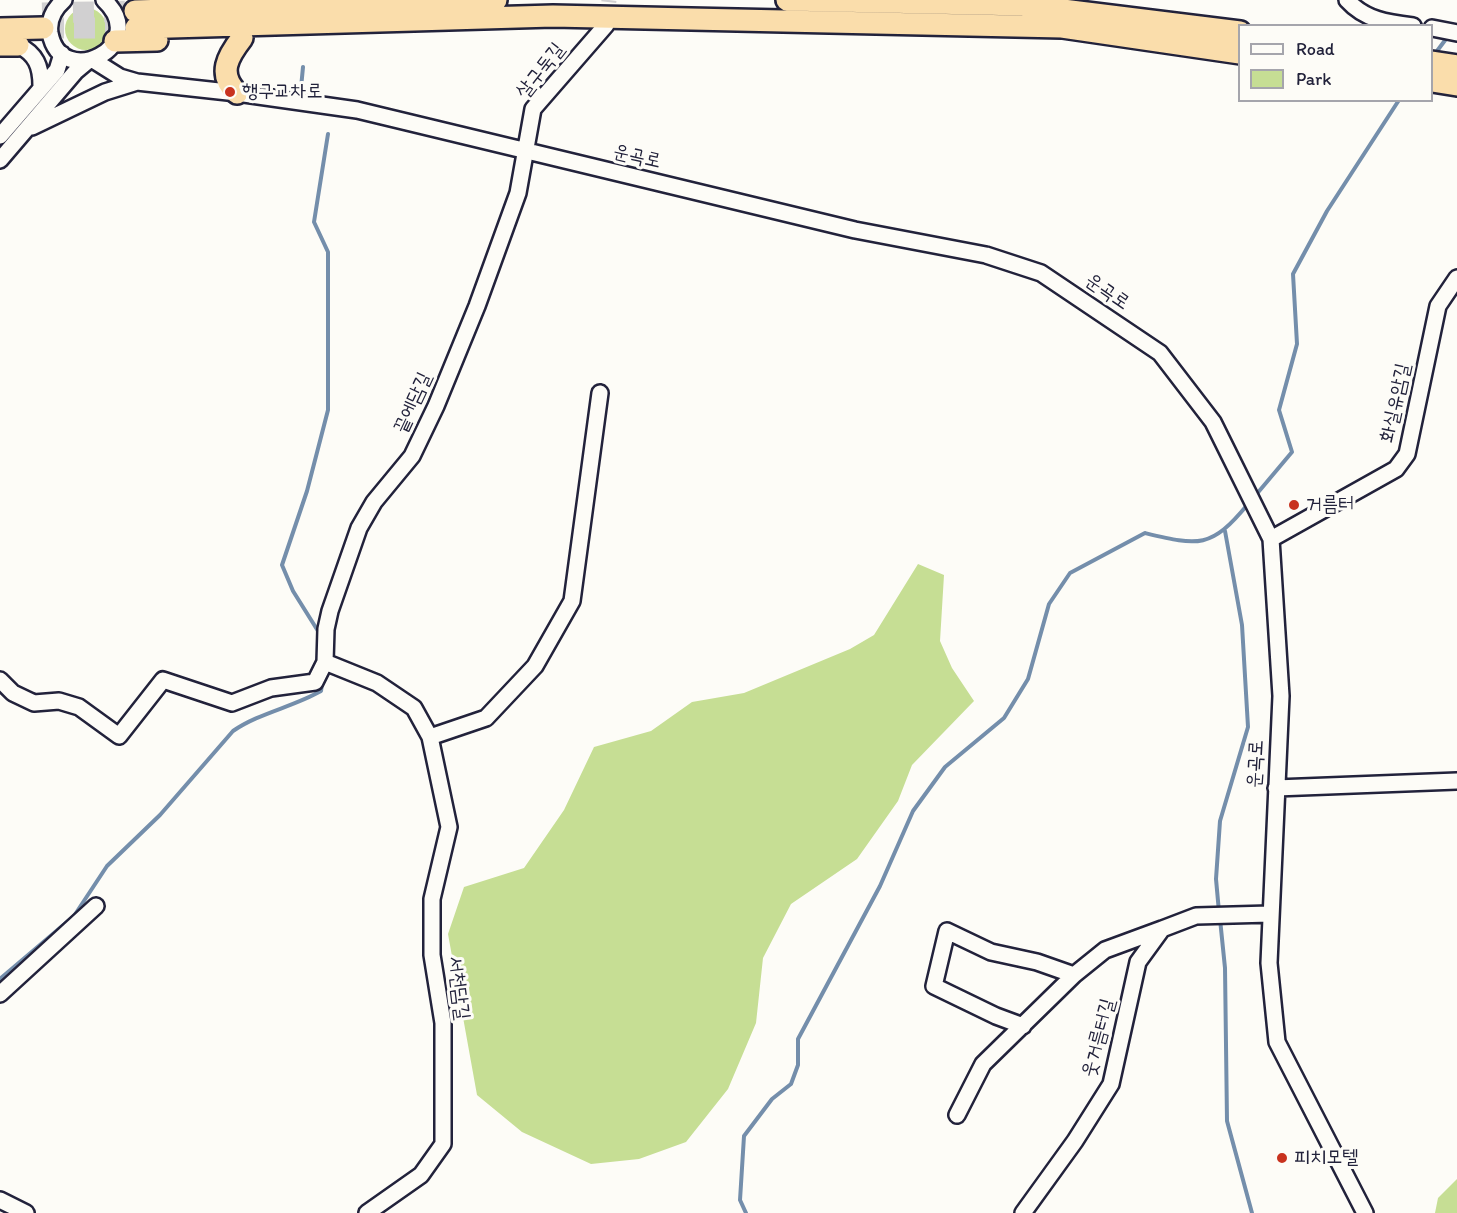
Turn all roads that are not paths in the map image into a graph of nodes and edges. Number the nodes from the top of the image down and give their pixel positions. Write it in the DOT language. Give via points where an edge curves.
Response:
graph roads {
  1 [pos="64,0"];
  2 [pos="496,0"];
  3 [pos="788,0"];
  4 [pos="1347,0"];
  5 [pos="108,1"];
  6 [pos="0,14"];
  7 [pos="553,16"];
  8 [pos="1396,24"];
  9 [pos="606,25"];
  10 [pos="1436,28"];
  11 [pos="0,29"];
  12 [pos="1238,32"];
  13 [pos="1457,33"];
  14 [pos="50,35"];
  15 [pos="242,38"];
  16 [pos="9,45"];
  17 [pos="112,46"];
  18 [pos="1238,53"];
  19 [pos="90,61"];
  20 [pos="1433,62"];
  21 [pos="1457,66"];
  22 [pos="1433,81"];
  23 [pos="137,82"];
  24 [pos="1457,85"];
  25 [pos="41,86"];
  26 [pos="237,93"];
  27 [pos="26,130"];
  28 [pos="0,136"];
  29 [pos="525,152"];
  30 [pos="0,160"];
  31 [pos="1457,278"];
  32 [pos="600,393"];
  33 [pos="1268,534"];
  34 [pos="323,667"];
  35 [pos="2,687"];
  36 [pos="430,737"];
  37 [pos="1457,781"];
  38 [pos="1276,788"];
  39 [pos="96,906"];
  40 [pos="1270,914"];
  41 [pos="1162,929"];
  42 [pos="1074,975"];
  43 [pos="0,994"];
  44 [pos="1023,1026"];
  45 [pos="957,1115"];
  46 [pos="0,1200"];
  47 [pos="24,1212"];
  48 [pos="368,1213"];
  49 [pos="1023,1213"];
  50 [pos="1365,1213"];
  1 -- 14 [label="street" via="53,12"];
  2 -- 7 [label="highway" via="136,19"];
  3 -- 12 [label="highway" via="1023,5"];
  4 -- 8 [label="street" via="1379,22"];
  5 -- 17 [label="street" via="117,19"];
  6 -- 14 [label="highway"];
  7 -- 15 [label="highway" via="521,27"];
  7 -- 18 [label="highway" via="1062,27"];
  9 -- 29 [label="street, 살구둑길" via="533,109"];
  10 -- 13 [label="street"];
  11 -- 14 [label="highway"];
  14 -- 16 [label="street"];
  14 -- 19 [label="street" via="79,61"];
  14 -- 25 [label="street" via="57,70"];
  15 -- 17 [label="highway"];
  15 -- 26 [label="highway" via="231,52 225,76"];
  16 -- 25 [label="street" via="30,51 39,65"];
  17 -- 19 [label="street"];
  17 -- 23 [label="street" via="112,59"];
  19 -- 23 [label="street"];
  19 -- 27 [label="street" via="76,71"];
  20 -- 21 [label="highway"];
  22 -- 24 [label="highway"];
  23 -- 26 [label="street, 운곡로"];
  23 -- 27 [label="street" via="105,92"];
  25 -- 28 [label="street"];
  26 -- 29 [label="street, 운곡로" via="357,110"];
  27 -- 30 [label="street"];
  29 -- 33 [label="street, 운곡로" via="855,231 986,255 1041,273 1160,353 1213,422"];
  29 -- 34 [label="street, 끝에담길" via="518,193 436,406 412,456 374,502 346,558 326,629"];
  31 -- 33 [label="street, 화실유암길" via="1438,306 1407,454 1396,469"];
  32 -- 36 [label="street" via="572,602 535,666 486,718"];
  33 -- 38 [label="street, 운곡로" via="1281,696"];
  34 -- 35 [label="street" via="315,682 271,688 232,703 163,680 120,736 80,706 59,701 34,703"];
  34 -- 36 [label="street" via="377,683 414,708"];
  36 -- 48 [label="street, 서천담길" via="449,827 432,899 432,955 443,1023 443,1144 421,1175"];
  37 -- 38 [label="street"];
  38 -- 40 [label="street, 운곡로"];
  39 -- 43 [label="street"];
  40 -- 41 [label="street" via="1196,916"];
  40 -- 50 [label="street, 운곡로" via="1269,963 1277,1042"];
  41 -- 42 [label="street" via="1105,950"];
  41 -- 49 [label="street, 웃거름터길" via="1138,962 1111,1084"];
  42 -- 44 [label="street"];
  42 -- 44 [label="street" via="991,952 947,931 934,986"];
  44 -- 45 [label="street" via="983,1064"];
  46 -- 47 [label="street"];
}
